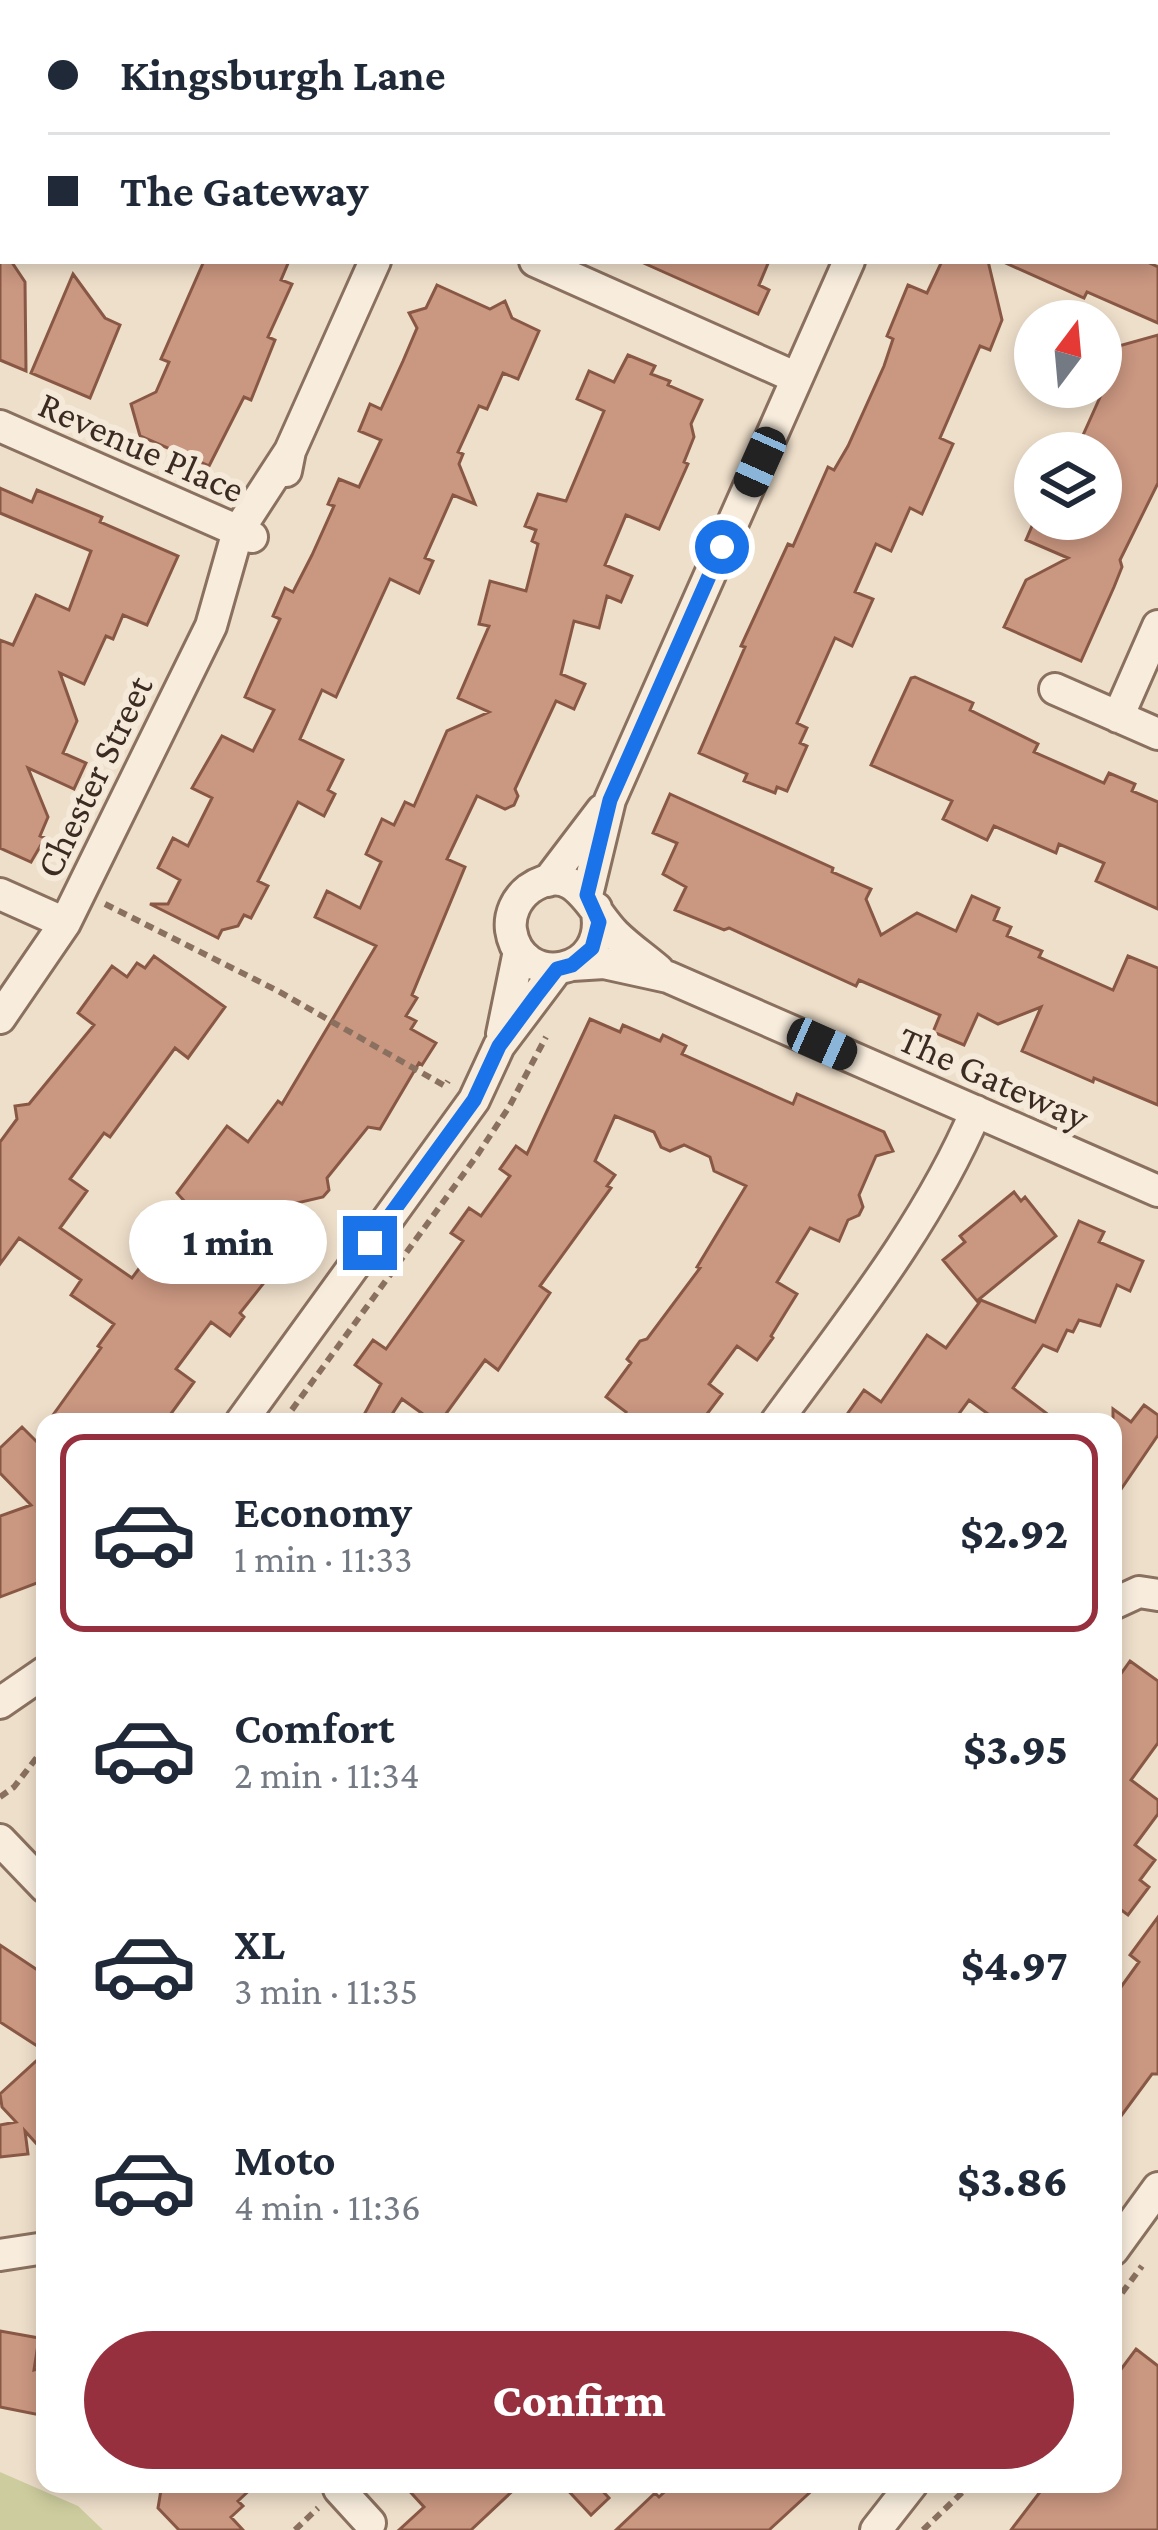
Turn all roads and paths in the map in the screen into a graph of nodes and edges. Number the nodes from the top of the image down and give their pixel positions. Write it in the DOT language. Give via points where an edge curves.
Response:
graph roads {
  1 [pos="373,264"];
  2 [pos="542,264"];
  3 [pos="848,264"];
  4 [pos="797,378"];
  5 [pos="0,426"];
  6 [pos="245,534"];
  7 [pos="1158,626"];
  8 [pos="1054,689"];
  9 [pos="1118,717"];
  10 [pos="1158,734"];
  11 [pos="610,800"];
  12 [pos="548,881"];
  13 [pos="0,894"];
  14 [pos="591,901"];
  15 [pos="104,904"];
  16 [pos="64,922"];
  17 [pos="519,951"];
  18 [pos="564,967"];
  19 [pos="668,977"];
  20 [pos="0,1018"];
  21 [pos="499,1046"];
  22 [pos="451,1076"];
  23 [pos="976,1112"];
  24 [pos="1158,1191"];
  25 [pos="248,1413"];
  26 [pos="782,1413"];
  27 [pos="1158,1595"];
  28 [pos="1122,1600"];
  29 [pos="36,1678"];
  30 [pos="0,1703"];
  31 [pos="36,1759"];
  32 [pos="0,1797"];
  33 [pos="0,1840"];
  34 [pos="36,1878"];
  35 [pos="1158,2188"];
  36 [pos="1122,2238"];
  37 [pos="36,2249"];
  38 [pos="0,2255"];
  39 [pos="1145,2261"];
  40 [pos="1122,2293"];
  41 [pos="345,2493"];
  42 [pos="879,2493"];
  43 [pos="905,2493"];
  44 [pos="962,2493"];
  45 [pos="370,2523"];
  46 [pos="851,2530"];
  47 [pos="876,2530"];
  48 [pos="923,2530"];
  1 -- 6 [label="street, Chester Street"];
  2 -- 4 [label="street"];
  3 -- 4 [label="street"];
  4 -- 11 [label="street"];
  5 -- 6 [label="street, Revenue Place"];
  6 -- 16 [label="street, Chester Street" via="212,626"];
  7 -- 9 [label="street"];
  8 -- 9 [label="street"];
  9 -- 10 [label="street"];
  11 -- 12 [label="street"];
  11 -- 14 [label="street"];
  12 -- 14 [label="street" via="575,886"];
  12 -- 17 [label="street" via="514,908"];
  13 -- 16 [label="street"];
  14 -- 18 [label="street" via="599,922 592,948"];
  14 -- 19 [label="street, The Gateway" via="613,932"];
  15 -- 22 [label="path" via="445,1086"];
  16 -- 20 [label="street, Chester Street"];
  17 -- 18 [label="street" via="542,967"];
  17 -- 21 [label="street"];
  18 -- 19 [label="street, The Gateway" via="604,963"];
  18 -- 21 [label="street"];
  19 -- 23 [label="street, The Gateway"];
  21 -- 25 [label="street" via="474,1100"];
  23 -- 24 [label="street, The Gateway"];
  23 -- 26 [label="street" via="918,1225"];
  27 -- 28 [label="street"];
  29 -- 30 [label="street"];
  31 -- 32 [label="path"];
  33 -- 34 [label="street"];
  35 -- 36 [label="street"];
  37 -- 38 [label="street"];
  39 -- 40 [label="path"];
  41 -- 45 [label="street"];
  42 -- 46 [label="street"];
  43 -- 47 [label="street"];
  44 -- 48 [label="path"];
}
